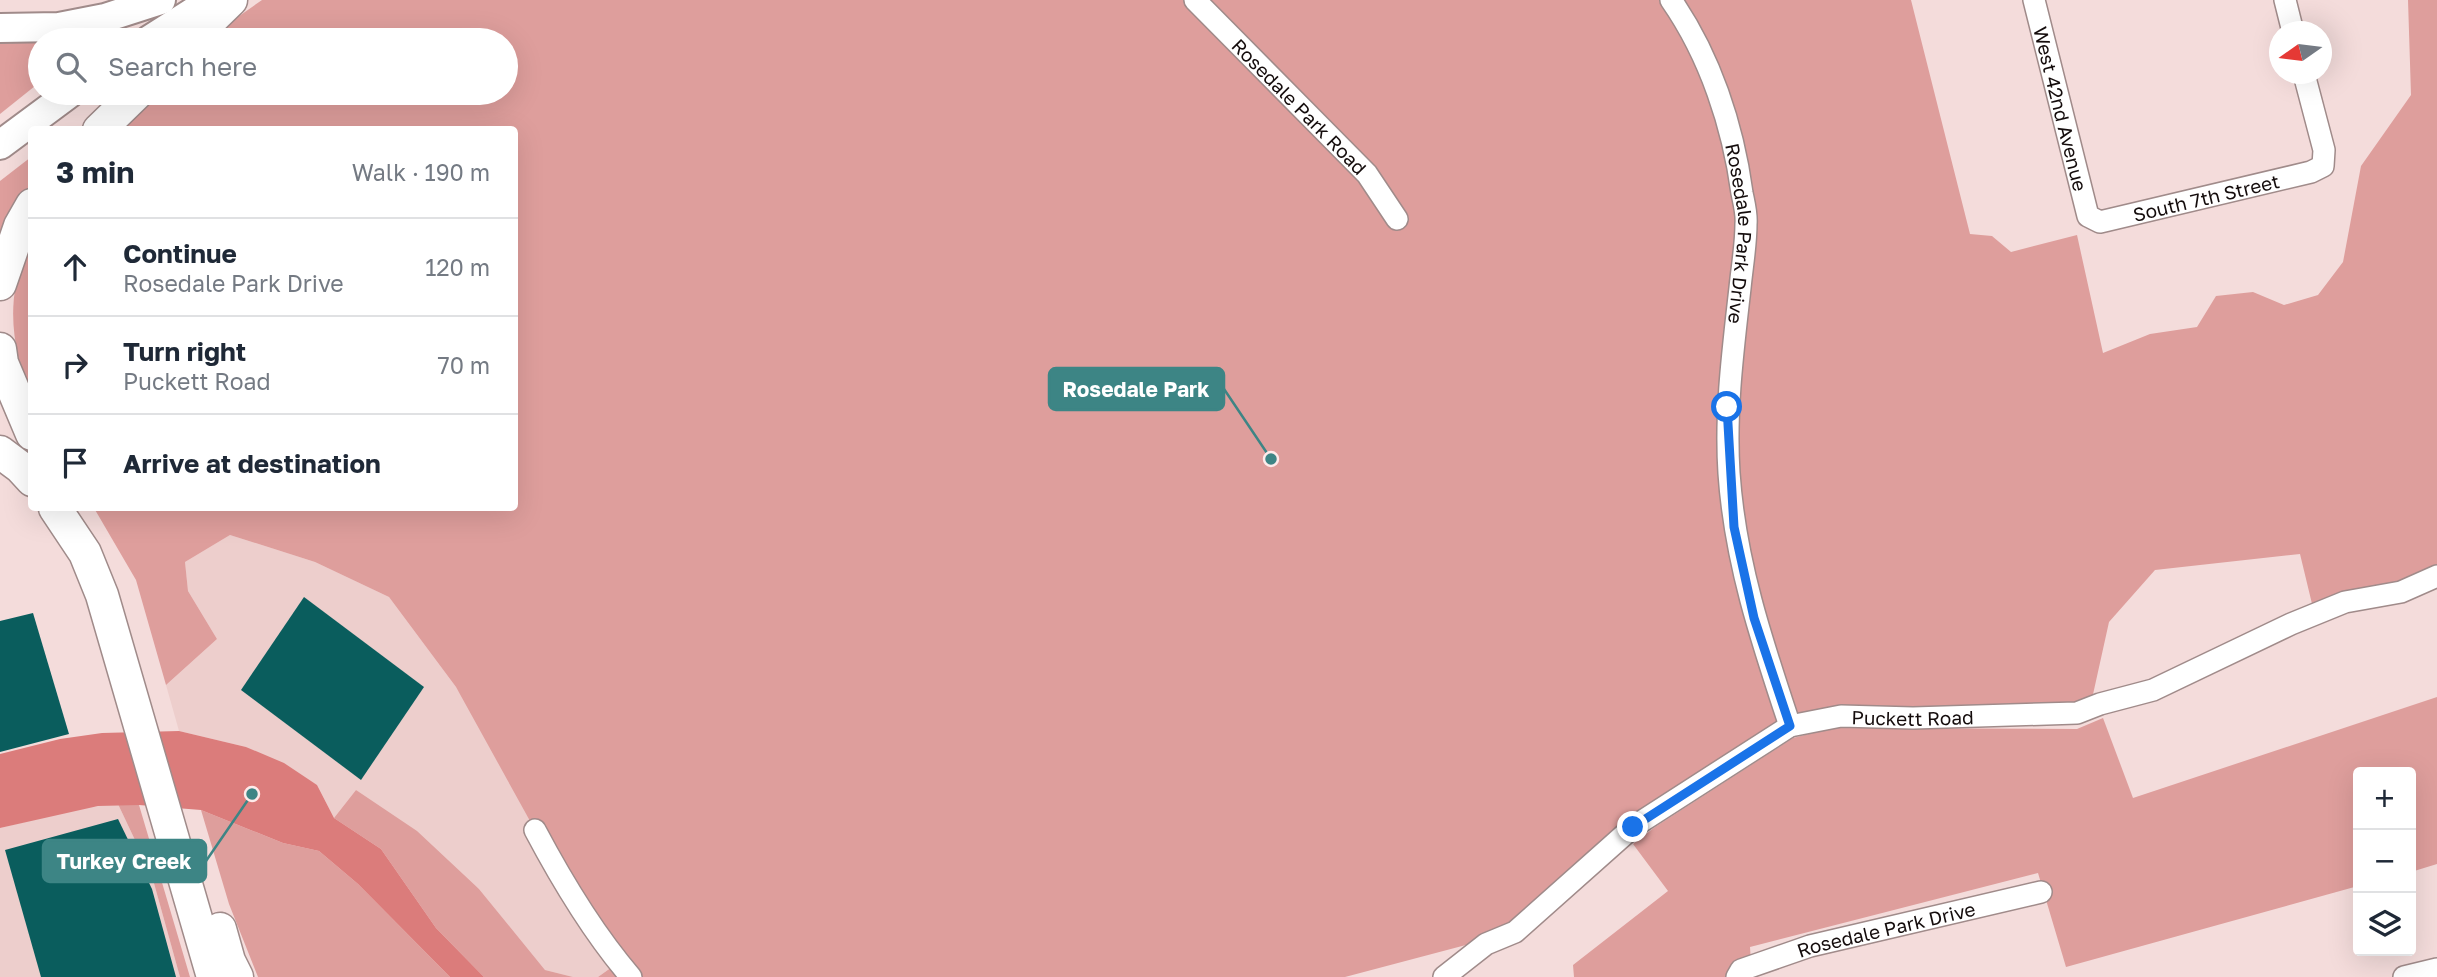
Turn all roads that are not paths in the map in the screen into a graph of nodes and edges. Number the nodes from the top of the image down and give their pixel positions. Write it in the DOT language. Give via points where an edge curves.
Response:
graph roads {
  1 [pos="161,0"];
  2 [pos="212,0"];
  3 [pos="231,0"];
  4 [pos="1195,0"];
  5 [pos="1671,0"];
  6 [pos="2034,0"];
  7 [pos="2285,0"];
  8 [pos="2290,21"];
  9 [pos="0,27"];
  10 [pos="168,28"];
  11 [pos="202,28"];
  12 [pos="2307,84"];
  13 [pos="54,105"];
  14 [pos="124,105"];
  15 [pos="103,126"];
  16 [pos="0,145"];
  17 [pos="28,212"];
  18 [pos="2088,216"];
  19 [pos="1397,219"];
  20 [pos="0,284"];
  21 [pos="0,349"];
  22 [pos="28,425"];
  23 [pos="0,430"];
  24 [pos="0,452"];
  25 [pos="28,452"];
  26 [pos="28,476"];
  27 [pos="57,511"];
  28 [pos="83,511"];
  29 [pos="2437,576"];
  30 [pos="142,695"];
  31 [pos="1790,726"];
  32 [pos="535,830"];
  33 [pos="186,852"];
  34 [pos="2041,892"];
  35 [pos="2437,969"];
  36 [pos="213,977"];
  37 [pos="237,977"];
  38 [pos="631,977"];
  39 [pos="1444,977"];
  40 [pos="1737,977"];
  41 [pos="2404,977"];
  1 -- 9 [label="main road" via="59,27"];
  2 -- 10 [label="main road"];
  3 -- 11 [label="highway"];
  4 -- 19 [label="street, Rosedale Park Road" via="1367,174"];
  5 -- 31 [label="street, Rosedale Park Drive" via="1710,74 1739,168 1746,223 1727,407 1734,527 1754,618"];
  6 -- 18 [label="street, West 42nd Avenue"];
  7 -- 8 [label="street"];
  12 -- 18 [label="street, South 7th Street" via="2324,150 2323,166 2100,222"];
  13 -- 16 [label="main road"];
  14 -- 15 [label="highway"];
  17 -- 20 [label="highway"];
  21 -- 22 [label="highway"];
  23 -- 25 [label="highway"];
  24 -- 26 [label="highway"];
  27 -- 30 [label="highway" via="85,552"];
  28 -- 30 [label="highway" via="109,561"];
  29 -- 31 [label="street, Puckett Road" via="2401,592 2345,602 2153,690 2077,713 1841,716"];
  30 -- 33 [label="highway"];
  31 -- 39 [label="street, Puckett Road" via="1633,827 1515,932 1486,944"];
  32 -- 38 [label="street" via="558,873"];
  33 -- 36 [label="highway"];
  33 -- 37 [label="highway"];
  34 -- 40 [label="street, Rosedale Park Drive" via="1810,946 1741,970"];
  35 -- 41 [label="street"];
}
